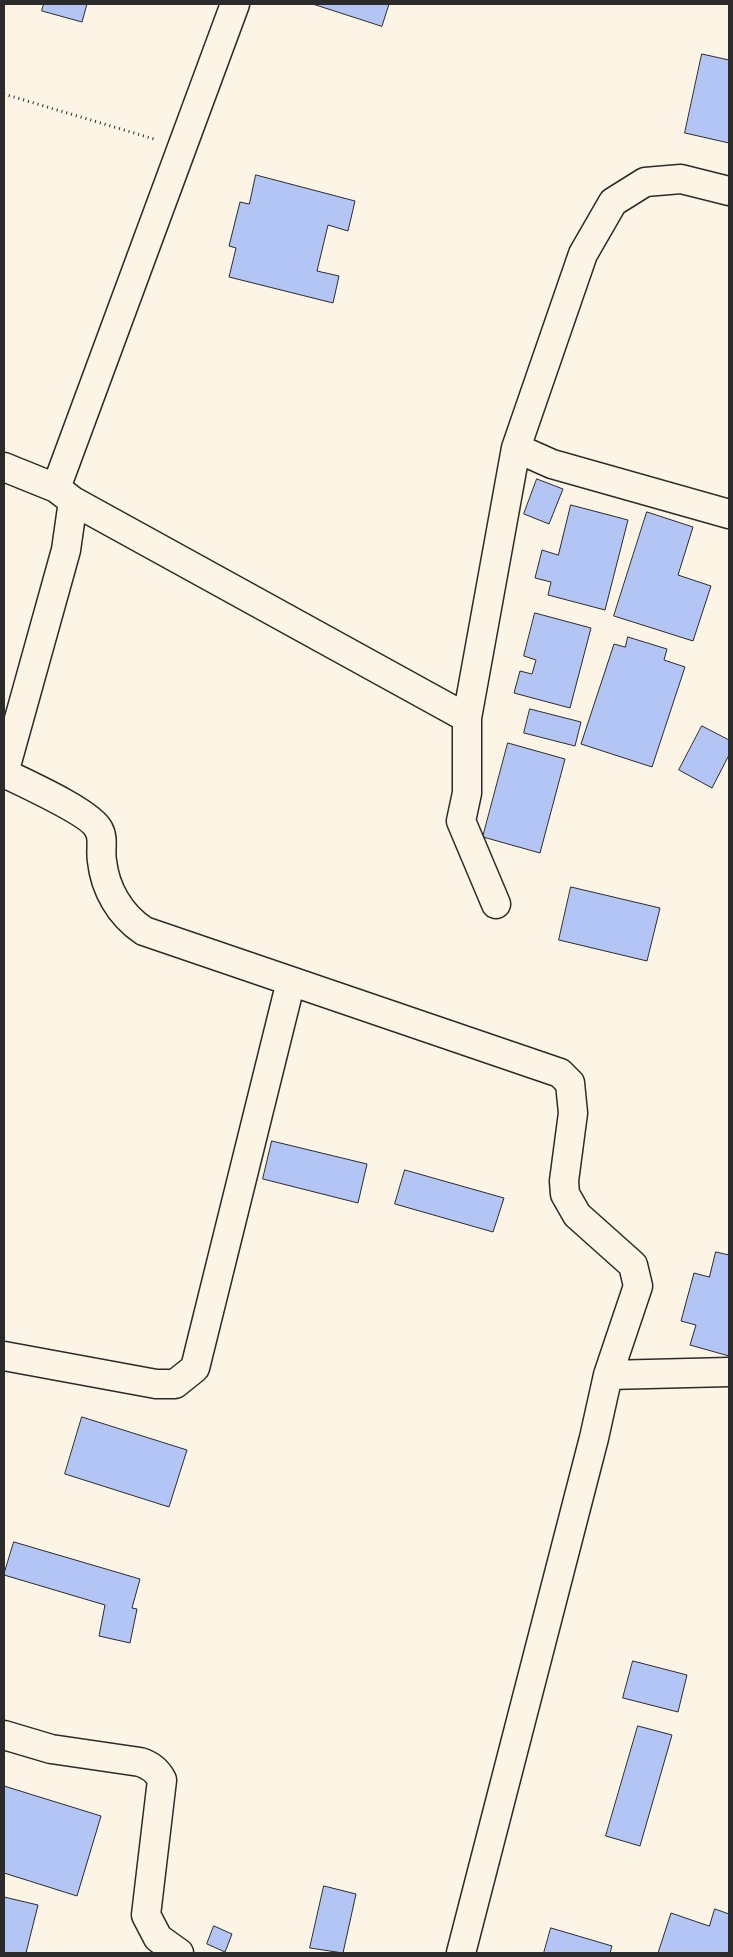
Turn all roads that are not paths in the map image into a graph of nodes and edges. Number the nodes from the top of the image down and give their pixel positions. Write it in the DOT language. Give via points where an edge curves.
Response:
graph roads {
  1 [pos="235,4"];
  2 [pos="729,191"];
  3 [pos="516,448"];
  4 [pos="4,467"];
  5 [pos="64,494"];
  6 [pos="729,514"];
  7 [pos="466,718"];
  8 [pos="496,904"];
  9 [pos="291,981"];
  10 [pos="4,1356"];
  11 [pos="729,1372"];
  12 [pos="608,1375"];
  13 [pos="4,1735"];
  14 [pos="179,1953"];
  15 [pos="461,1953"];
  1 -- 5 [label="street" via="182,148"];
  2 -- 3 [label="street" via="681,179 645,182 614,202 583,254"];
  3 -- 6 [label="street" via="552,464"];
  3 -- 7 [label="street"];
  4 -- 5 [label="street"];
  5 -- 7 [label="street"];
  5 -- 9 [label="street" via="66,550 4,772 79,812 96,825 109,889 131,922 144,931"];
  7 -- 8 [label="street" via="467,794 461,821"];
  9 -- 10 [label="street" via="195,1368 176,1384 156,1384"];
  9 -- 12 [label="street" via="560,1073 570,1083 573,1114 565,1194 577,1215 633,1265 638,1286"];
  11 -- 12 [label="street"];
  12 -- 15 [label="street"];
  13 -- 14 [label="street" via="52,1749 140,1762 159,1774 162,1780 146,1915 158,1938"];
}
